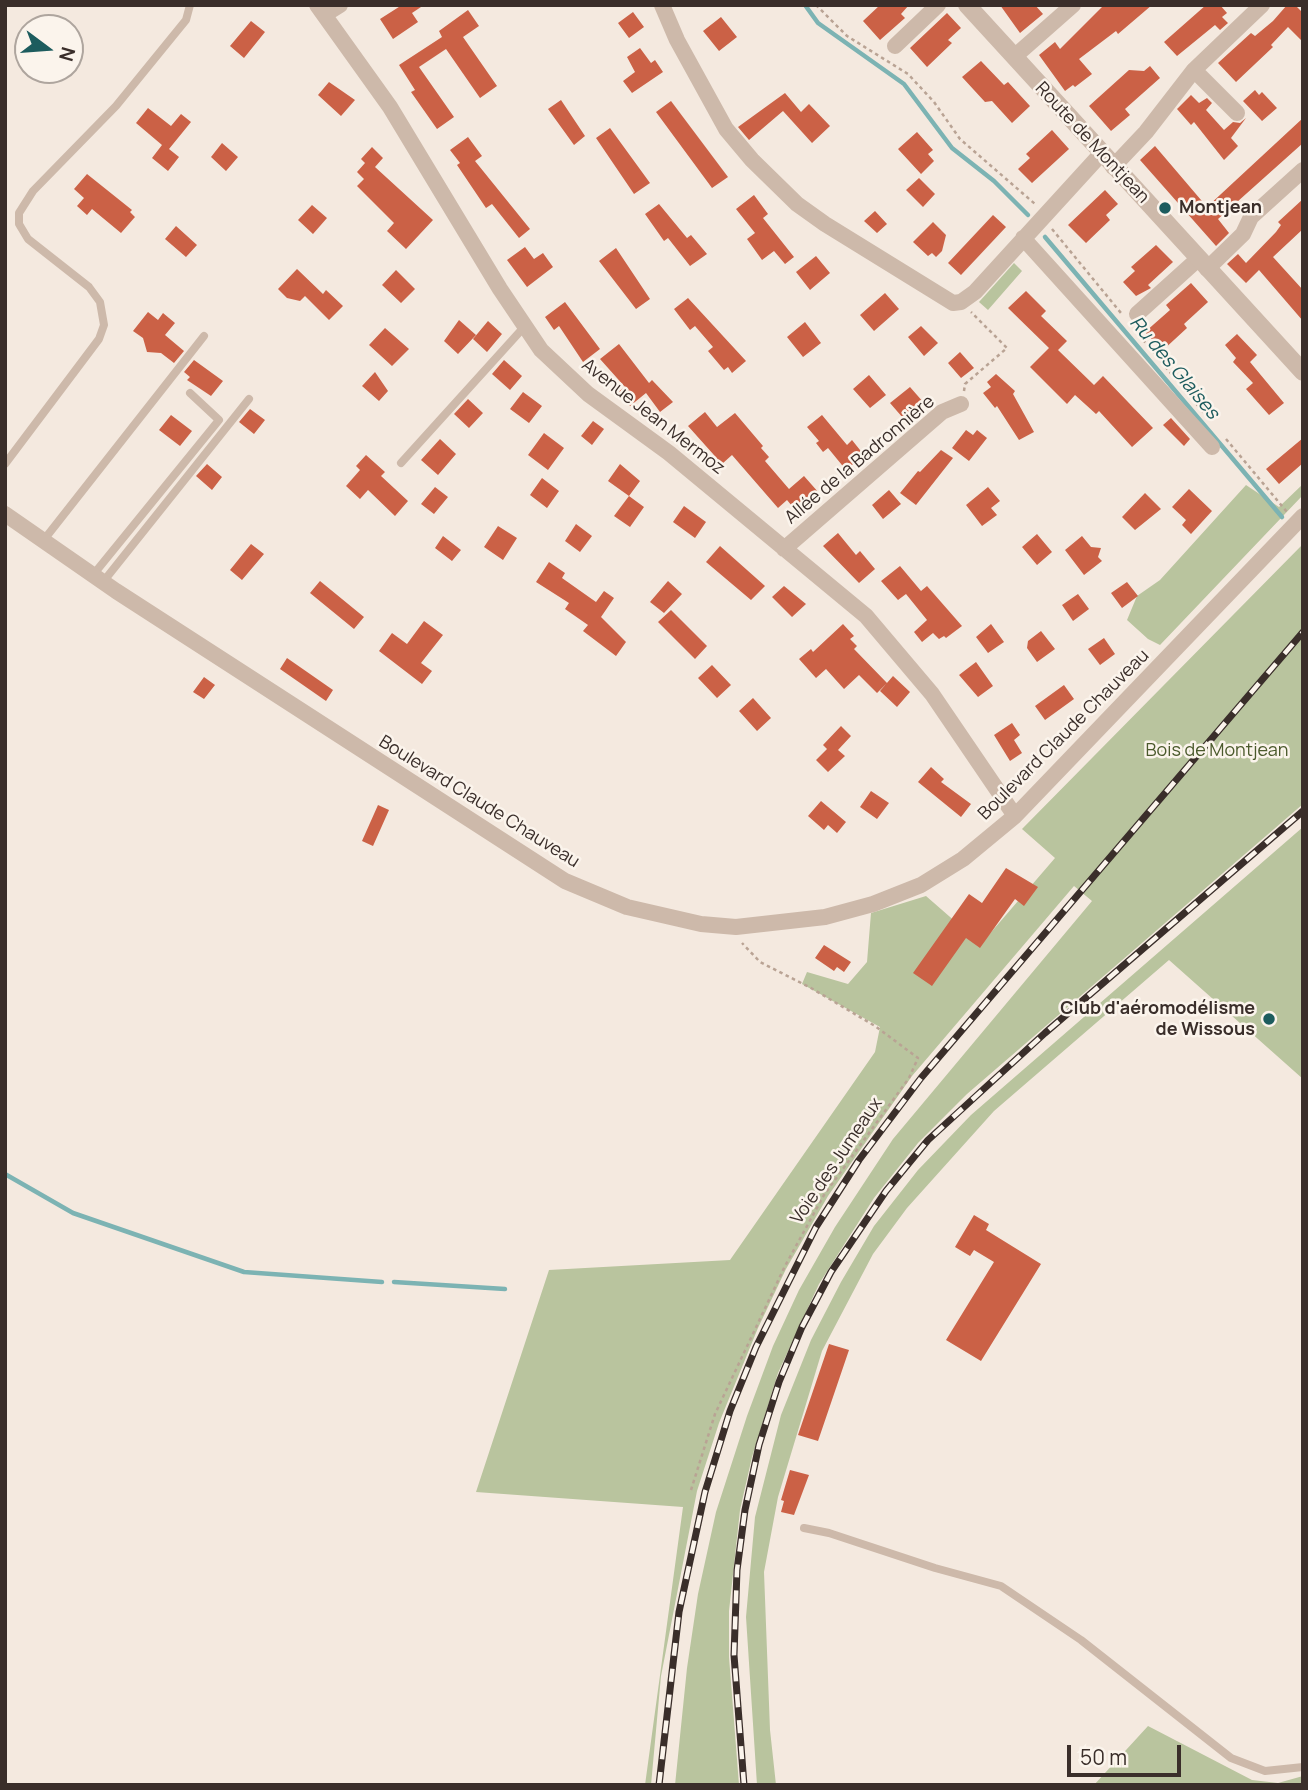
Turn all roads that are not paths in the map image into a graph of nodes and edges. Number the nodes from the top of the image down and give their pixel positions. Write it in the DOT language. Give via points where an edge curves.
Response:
graph roads {
  1 [pos="190,5"];
  2 [pos="340,5"];
  3 [pos="662,5"];
  4 [pos="938,5"];
  5 [pos="967,5"];
  6 [pos="1073,5"];
  7 [pos="1262,5"];
  8 [pos="320,10"];
  9 [pos="895,46"];
  10 [pos="1014,57"];
  11 [pos="1194,70"];
  12 [pos="1237,113"];
  13 [pos="1107,160"];
  14 [pos="1303,170"];
  15 [pos="1023,237"];
  16 [pos="1202,264"];
  17 [pos="1137,314"];
  18 [pos="525,326"];
  19 [pos="204,336"];
  20 [pos="1303,373"];
  21 [pos="190,393"];
  22 [pos="249,399"];
  23 [pos="961,404"];
  24 [pos="1217,440"];
  25 [pos="401,463"];
  26 [pos="5,464"];
  27 [pos="5,514"];
  28 [pos="1299,519"];
  29 [pos="43,541"];
  30 [pos="785,549"];
  31 [pos="98,579"];
  32 [pos="1015,816"];
  33 [pos="804,1528"];
  34 [pos="1303,1767"];
  1 -- 26 [label="lane" via="186,20 116,106 33,191 19,213 19,224 28,239 89,287 100,302 104,324 99,339"];
  2 -- 8 [label="street"];
  3 -- 15 [label="street" via="726,129 797,204 825,224 943,299 961,302"];
  4 -- 9 [label="street"];
  5 -- 10 [label="street, Route de Montjean"];
  6 -- 10 [label="street"];
  7 -- 11 [label="street"];
  8 -- 18 [label="street, Avenue Jean Mermoz" via="390,107"];
  10 -- 13 [label="street, Route de Montjean"];
  11 -- 12 [label="street"];
  11 -- 13 [label="street" via="1146,132"];
  13 -- 15 [label="street"];
  13 -- 16 [label="street, Route de Montjean"];
  14 -- 16 [label="street" via="1251,217 1243,234"];
  15 -- 24 [label="street"];
  16 -- 17 [label="street"];
  16 -- 20 [label="street, Route de Montjean"];
  18 -- 25 [label="lane"];
  18 -- 30 [label="street, Avenue Jean Mermoz" via="541,350 588,394"];
  19 -- 29 [label="lane"];
  21 -- 31 [label="lane" via="219,420"];
  22 -- 31 [label="lane"];
  23 -- 30 [label="street, Allée de la Badronnière" via="942,412"];
  27 -- 29 [label="street, Boulevard Claude Chauveau"];
  28 -- 32 [label="street, Boulevard Claude Chauveau"];
  29 -- 31 [label="street, Boulevard Claude Chauveau"];
  30 -- 32 [label="street, Avenue Jean Mermoz" via="866,616 896,648"];
  31 -- 32 [label="street, Boulevard Claude Chauveau" via="565,881 627,908 736,927 825,917 921,885"];
  33 -- 34 [label="lane" via="1002,1586 1081,1640 1231,1758 1265,1771"];
}
